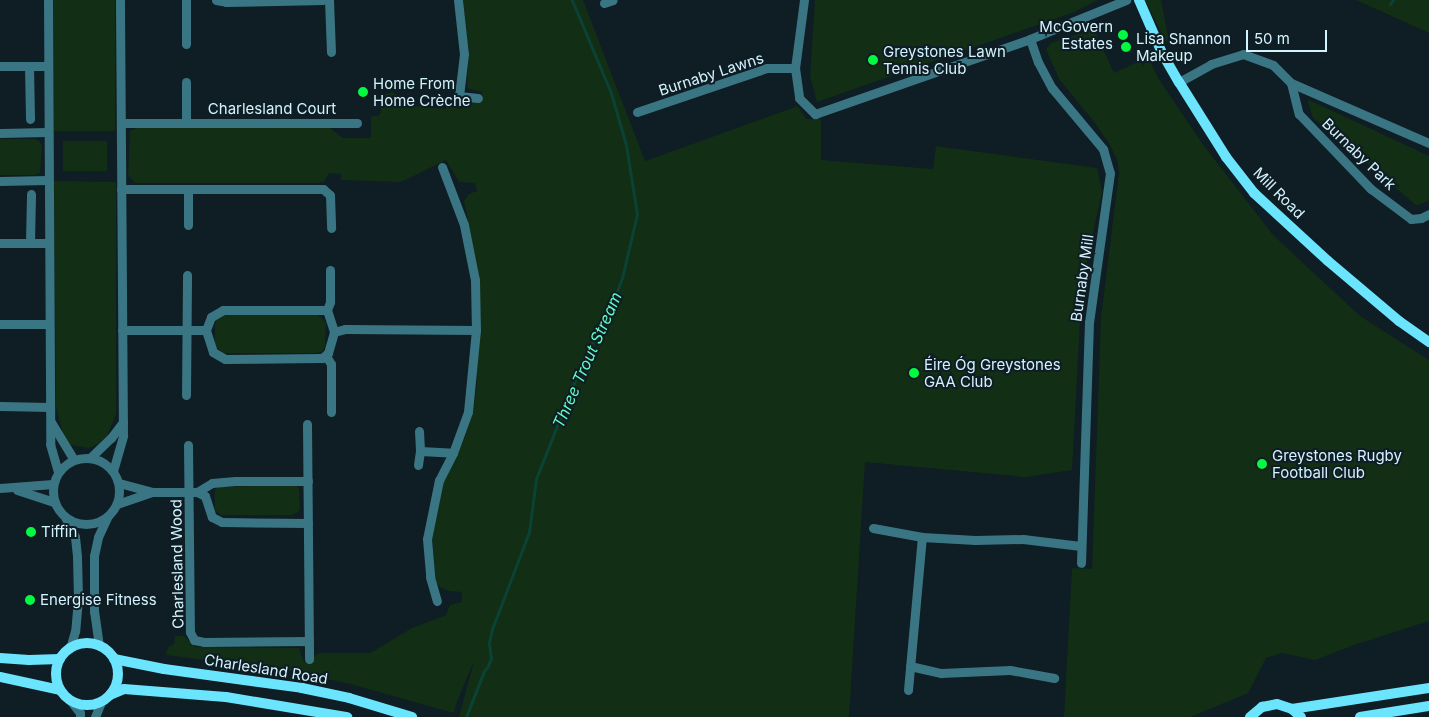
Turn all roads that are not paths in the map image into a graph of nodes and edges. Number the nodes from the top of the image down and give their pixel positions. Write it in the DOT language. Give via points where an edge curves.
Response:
graph roads {
  1 [pos="48,0"];
  2 [pos="120,0"];
  3 [pos="186,0"];
  4 [pos="216,0"];
  5 [pos="323,0"];
  6 [pos="329,0"];
  7 [pos="458,0"];
  8 [pos="804,0"];
  9 [pos="1126,0"];
  10 [pos="1138,0"];
  11 [pos="1030,39"];
  12 [pos="186,44"];
  13 [pos="331,52"];
  14 [pos="0,66"];
  15 [pos="29,66"];
  16 [pos="48,66"];
  17 [pos="795,68"];
  18 [pos="186,82"];
  19 [pos="1179,82"];
  20 [pos="1291,83"];
  21 [pos="478,98"];
  22 [pos="637,112"];
  23 [pos="30,119"];
  24 [pos="121,123"];
  25 [pos="186,123"];
  26 [pos="357,123"];
  27 [pos="48,132"];
  28 [pos="0,133"];
  29 [pos="1429,143"];
  30 [pos="442,167"];
  31 [pos="48,180"];
  32 [pos="0,181"];
  33 [pos="121,189"];
  34 [pos="188,189"];
  35 [pos="31,194"];
  36 [pos="1429,214"];
  37 [pos="188,225"];
  38 [pos="331,228"];
  39 [pos="0,242"];
  40 [pos="30,243"];
  41 [pos="48,243"];
  42 [pos="330,270"];
  43 [pos="187,275"];
  44 [pos="327,310"];
  45 [pos="0,324"];
  46 [pos="49,324"];
  47 [pos="122,330"];
  48 [pos="186,330"];
  49 [pos="206,330"];
  50 [pos="476,330"];
  51 [pos="334,332"];
  52 [pos="1429,342"];
  53 [pos="326,356"];
  54 [pos="186,395"];
  55 [pos="0,406"];
  56 [pos="50,407"];
  57 [pos="331,412"];
  58 [pos="123,421"];
  59 [pos="51,422"];
  60 [pos="307,424"];
  61 [pos="418,432"];
  62 [pos="188,445"];
  63 [pos="420,451"];
  64 [pos="453,453"];
  65 [pos="90,458"];
  66 [pos="74,460"];
  67 [pos="418,466"];
  68 [pos="113,471"];
  69 [pos="58,472"];
  70 [pos="308,480"];
  71 [pos="118,483"];
  72 [pos="54,484"];
  73 [pos="0,488"];
  74 [pos="15,489"];
  75 [pos="153,492"];
  76 [pos="193,492"];
  77 [pos="55,502"];
  78 [pos="116,504"];
  79 [pos="64,516"];
  80 [pos="108,516"];
  81 [pos="308,523"];
  82 [pos="873,528"];
  83 [pos="922,536"];
  84 [pos="1081,546"];
  85 [pos="1081,563"];
  86 [pos="437,601"];
  87 [pos="309,641"];
  88 [pos="99,646"];
  89 [pos="70,648"];
  90 [pos="0,658"];
  91 [pos="60,658"];
  92 [pos="114,659"];
  93 [pos="309,659"];
  94 [pos="910,666"];
  95 [pos="0,677"];
  96 [pos="1054,678"];
  97 [pos="1429,688"];
  98 [pos="60,690"];
  99 [pos="908,690"];
  100 [pos="110,695"];
  101 [pos="70,700"];
  102 [pos="101,702"];
  103 [pos="1429,706"];
  104 [pos="1292,709"];
  105 [pos="80,717"];
  106 [pos="95,717"];
  107 [pos="347,717"];
  108 [pos="412,717"];
  109 [pos="1250,717"];
  110 [pos="1301,717"];
  111 [pos="1360,717"];
  1 -- 16 [label="street"];
  2 -- 24 [label="street"];
  3 -- 12 [label="street"];
  4 -- 5 [label="street"];
  6 -- 13 [label="street"];
  7 -- 21 [label="street" via="464,54 459,96"];
  8 -- 17 [label="street"];
  9 -- 11 [label="street"];
  10 -- 19 [label="main road, Mill Road"];
  11 -- 17 [label="street" via="815,114 799,98"];
  11 -- 84 [label="street, Burnaby Mill" via="1052,88 1103,149 1110,173 1089,322"];
  14 -- 15 [label="street"];
  15 -- 16 [label="street"];
  15 -- 23 [label="street"];
  16 -- 27 [label="street"];
  17 -- 22 [label="street, Burnaby Lawns" via="767,68"];
  18 -- 25 [label="street, Charlesland Court"];
  19 -- 20 [label="street, Burnaby Park" via="1210,64 1243,54 1273,65"];
  19 -- 52 [label="main road, Mill Road" via="1226,156 1254,192 1328,262"];
  20 -- 29 [label="street, Burnaby Park"];
  20 -- 36 [label="street, Burnaby Park" via="1300,114 1371,189 1410,219"];
  24 -- 25 [label="street, Charlesland Court"];
  24 -- 33 [label="street"];
  25 -- 26 [label="street, Charlesland Court"];
  27 -- 28 [label="street"];
  27 -- 31 [label="street"];
  30 -- 50 [label="street" via="464,225 475,280"];
  31 -- 32 [label="street"];
  31 -- 41 [label="street"];
  33 -- 34 [label="street"];
  33 -- 47 [label="street"];
  34 -- 37 [label="street"];
  34 -- 38 [label="street" via="323,189 330,195"];
  35 -- 40 [label="street"];
  39 -- 40 [label="street"];
  40 -- 41 [label="street"];
  41 -- 46 [label="street"];
  42 -- 44 [label="street"];
  43 -- 48 [label="street"];
  44 -- 49 [label="street" via="223,310 211,317"];
  44 -- 51 [label="street"];
  45 -- 46 [label="street"];
  46 -- 56 [label="street"];
  47 -- 48 [label="street"];
  47 -- 58 [label="street"];
  48 -- 49 [label="street"];
  48 -- 54 [label="street"];
  49 -- 53 [label="street" via="213,352 226,359"];
  50 -- 51 [label="street" via="345,329"];
  50 -- 64 [label="street" via="468,412"];
  51 -- 53 [label="street"];
  53 -- 57 [label="street" via="331,364"];
  55 -- 56 [label="street"];
  56 -- 59 [label="street"];
  58 -- 65 [label="street"];
  58 -- 68 [label="street" via="123,435"];
  59 -- 66 [label="street"];
  59 -- 69 [label="street" via="50,444"];
  60 -- 70 [label="street"];
  61 -- 63 [label="street"];
  62 -- 76 [label="street, Charlesland Wood"];
  63 -- 64 [label="street"];
  63 -- 67 [label="street"];
  64 -- 86 [label="street" via="440,480 427,539 430,577"];
  65 -- 66 [label="street"];
  65 -- 68 [label="street" via="99,460"];
  66 -- 69 [label="street"];
  68 -- 71 [label="street"];
  69 -- 72 [label="street"];
  70 -- 76 [label="street, Charlesland Wood" via="235,481 212,484"];
  70 -- 81 [label="street"];
  71 -- 75 [label="street, Charlesland Wood"];
  71 -- 78 [label="street"];
  72 -- 74 [label="street"];
  72 -- 77 [label="street"];
  73 -- 74 [label="street"];
  74 -- 77 [label="street"];
  75 -- 76 [label="street, Charlesland Wood"];
  75 -- 78 [label="street, Charlesland Wood"];
  76 -- 81 [label="street, Charlesland Wood" via="205,496 212,517 222,522"];
  76 -- 87 [label="street, Charlesland Wood" via="190,632 194,640"];
  77 -- 79 [label="street"];
  78 -- 80 [label="street"];
  79 -- 80 [label="street" via="81,524 91,524"];
  79 -- 89 [label="street" via="75,536 77,557 78,599"];
  80 -- 88 [label="street" via="98,537 94,556 94,612"];
  81 -- 87 [label="street"];
  82 -- 83 [label="street"];
  83 -- 84 [label="street" via="1023,539"];
  83 -- 94 [label="street"];
  84 -- 85 [label="street, Burnaby Mill"];
  87 -- 93 [label="street"];
  88 -- 89 [label="main road" via="87,643"];
  88 -- 92 [label="main road"];
  89 -- 91 [label="main road"];
  90 -- 91 [label="main road"];
  91 -- 98 [label="main road" via="56,678"];
  92 -- 100 [label="main road" via="117,681"];
  92 -- 108 [label="main road, Charlesland Road" via="302,688"];
  94 -- 96 [label="street" via="941,673 1010,670"];
  94 -- 99 [label="street"];
  95 -- 98 [label="main road"];
  97 -- 104 [label="main road"];
  98 -- 101 [label="main road"];
  100 -- 102 [label="main road"];
  100 -- 107 [label="main road" via="124,688 226,697"];
  101 -- 102 [label="main road" via="87,706"];
  101 -- 105 [label="street"];
  102 -- 106 [label="street"];
  103 -- 111 [label="main road"];
  104 -- 109 [label="main road" via="1269,705"];
  104 -- 110 [label="main road"];
}
